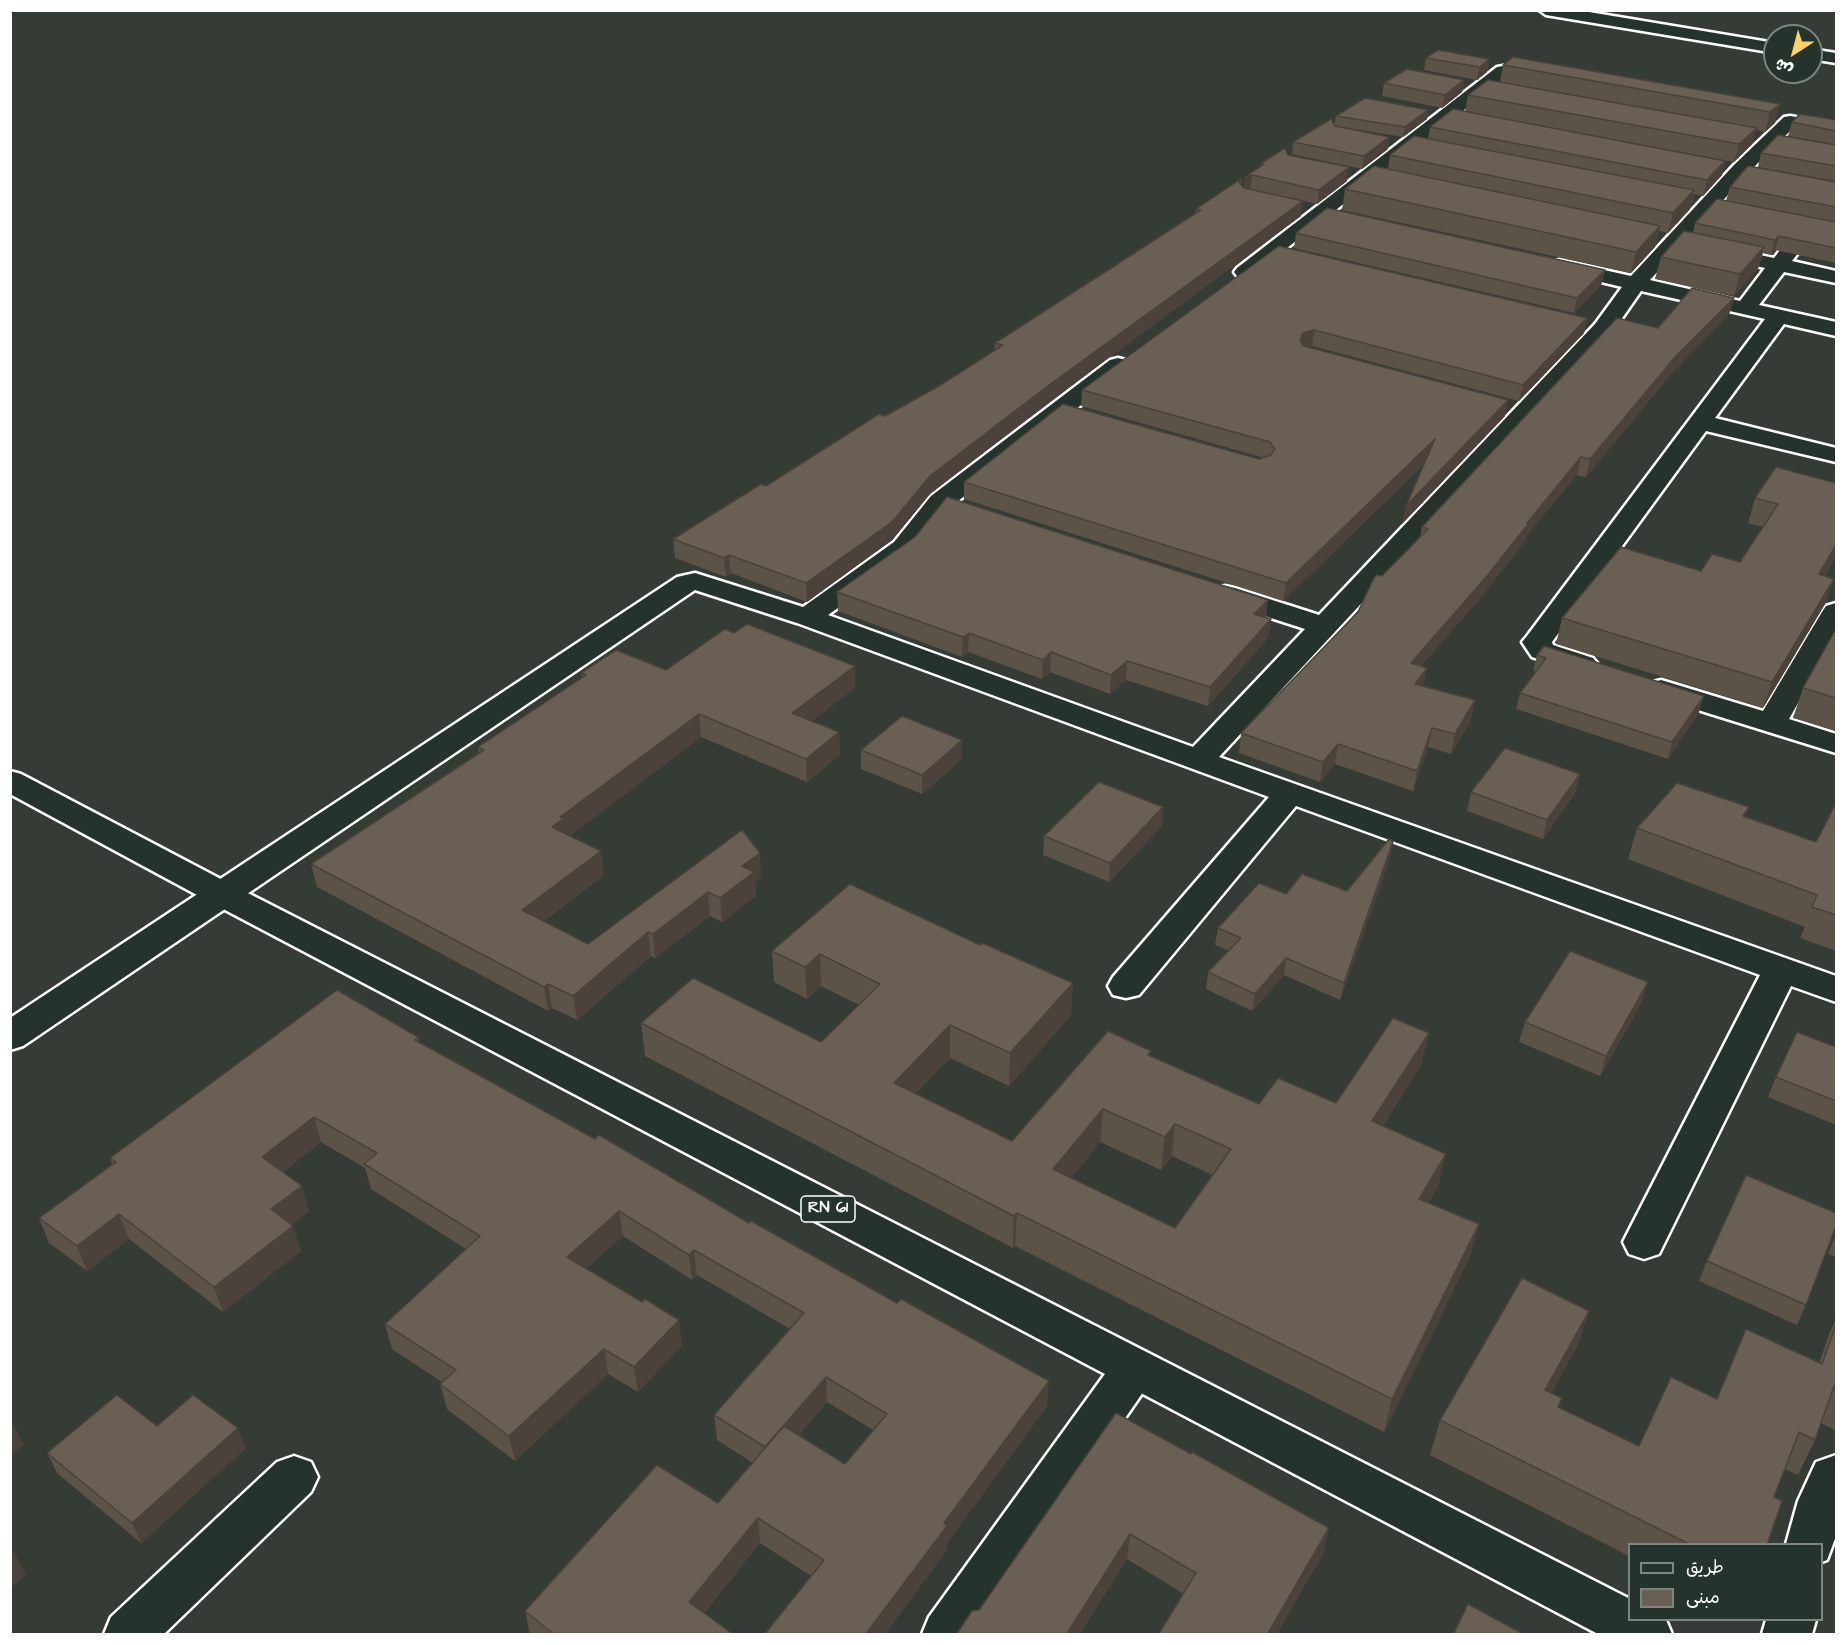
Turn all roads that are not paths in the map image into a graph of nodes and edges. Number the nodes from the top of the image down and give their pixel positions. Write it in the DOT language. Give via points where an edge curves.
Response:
graph roads {
  1 [pos="1546,10"];
  2 [pos="1763,46"];
  3 [pos="1491,79"];
  4 [pos="1435,113"];
  5 [pos="1470,120"];
  6 [pos="1778,130"];
  7 [pos="1386,141"];
  8 [pos="1408,145"];
  9 [pos="1432,150"];
  10 [pos="1357,175"];
  11 [pos="1390,182"];
  12 [pos="1815,184"];
  13 [pos="1836,190"];
  14 [pos="1291,206"];
  15 [pos="1322,213"];
  16 [pos="1345,218"];
  17 [pos="1787,221"];
  18 [pos="1819,227"];
  19 [pos="1663,240"];
  20 [pos="1273,251"];
  21 [pos="1296,256"];
  22 [pos="1543,262"];
  23 [pos="1779,265"];
  24 [pos="1836,277"];
  25 [pos="1636,283"];
  26 [pos="1227,285"];
  27 [pos="1744,308"];
  28 [pos="1779,316"];
  29 [pos="1836,329"];
  30 [pos="1133,354"];
  31 [pos="1058,409"];
  32 [pos="1092,418"];
  33 [pos="1700,422"];
  34 [pos="1836,455"];
  35 [pos="940,502"];
  36 [pos="974,513"];
  37 [pos="1200,586"];
  38 [pos="1836,612"];
  39 [pos="807,617"];
  40 [pos="1325,626"];
  41 [pos="1608,672"];
  42 [pos="1641,682"];
  43 [pos="1772,723"];
  44 [pos="1836,744"];
  45 [pos="1198,760"];
  46 [pos="10,781"];
  47 [pos="1290,793"];
  48 [pos="222,894"];
  49 [pos="1781,969"];
  50 [pos="1126,986"];
  51 [pos="1836,988"];
  52 [pos="10,1037"];
  53 [pos="1644,1242"];
  54 [pos="1134,1369"];
  55 [pos="294,1476"];
  56 [pos="1836,1476"];
  57 [pos="1811,1543"];
  58 [pos="129,1635"];
  59 [pos="947,1635"];
  60 [pos="1647,1635"];
  1 -- 2 [label="street"];
  3 -- 4 [label="street"];
  4 -- 5 [label="street"];
  4 -- 8 [label="street"];
  6 -- 19 [label="street" via="1708,205"];
  7 -- 8 [label="street"];
  8 -- 9 [label="street"];
  8 -- 10 [label="street"];
  10 -- 11 [label="street"];
  10 -- 15 [label="street"];
  12 -- 13 [label="street"];
  13 -- 18 [label="street"];
  14 -- 15 [label="street"];
  15 -- 16 [label="street"];
  15 -- 20 [label="street"];
  17 -- 18 [label="street"];
  18 -- 23 [label="street"];
  19 -- 23 [label="street"];
  19 -- 25 [label="street"];
  20 -- 21 [label="street"];
  20 -- 26 [label="street"];
  22 -- 25 [label="street"];
  23 -- 24 [label="street"];
  23 -- 27 [label="street"];
  25 -- 27 [label="street"];
  25 -- 40 [label="street" via="1512,409"];
  27 -- 28 [label="street"];
  28 -- 29 [label="street"];
  28 -- 33 [label="street"];
  30 -- 31 [label="street"];
  31 -- 32 [label="street"];
  31 -- 35 [label="street"];
  33 -- 34 [label="street"];
  33 -- 41 [label="street" via="1537,642 1542,651"];
  35 -- 36 [label="street"];
  35 -- 39 [label="street" via="904,548"];
  37 -- 40 [label="street"];
  38 -- 43 [label="street"];
  39 -- 45 [label="street"];
  39 -- 48 [label="street" via="701,582 687,584"];
  40 -- 45 [label="street"];
  42 -- 43 [label="street"];
  43 -- 44 [label="street"];
  45 -- 47 [label="street"];
  46 -- 48 [label="street, RN 61"];
  47 -- 49 [label="street"];
  47 -- 50 [label="street"];
  48 -- 52 [label="street"];
  48 -- 54 [label="street, RN 61"];
  49 -- 51 [label="street"];
  49 -- 53 [label="street"];
  54 -- 59 [label="street"];
  54 -- 60 [label="street, RN 61"];
  55 -- 58 [label="street"];
  56 -- 57 [label="street" via="1822,1501"];
}
